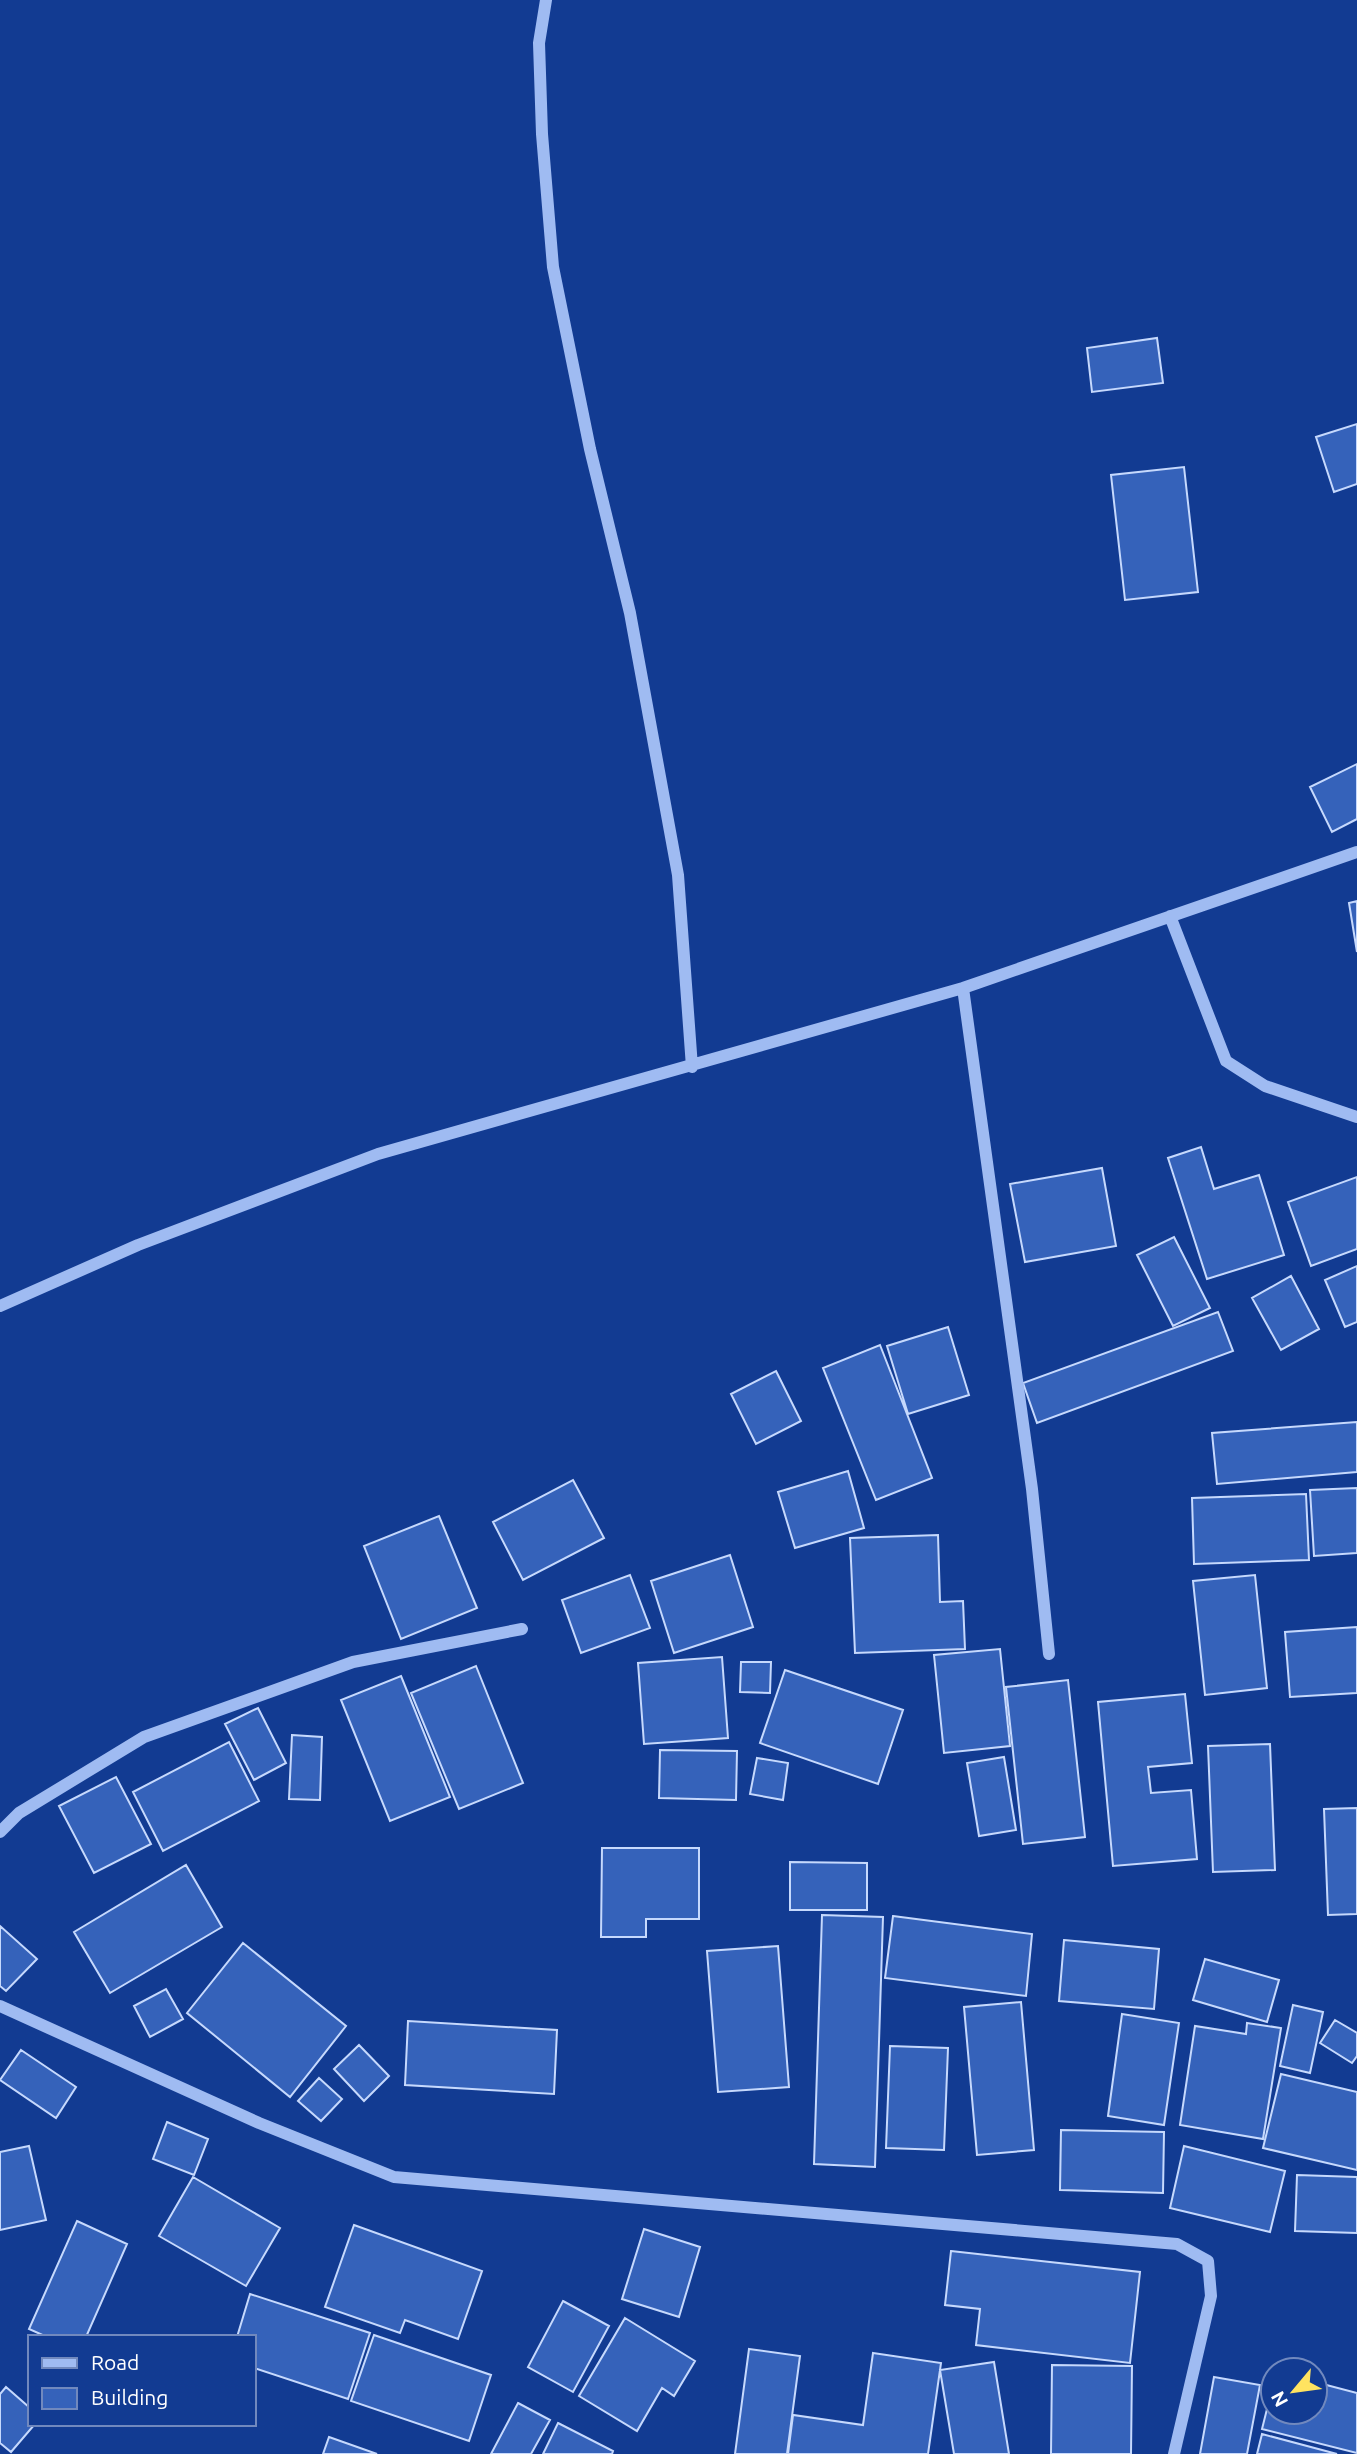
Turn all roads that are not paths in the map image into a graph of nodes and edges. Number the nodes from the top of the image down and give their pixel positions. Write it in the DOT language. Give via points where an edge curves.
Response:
graph roads {
  1 [pos="546,0"];
  2 [pos="1357,852"];
  3 [pos="1170,916"];
  4 [pos="963,988"];
  5 [pos="692,1067"];
  6 [pos="1357,1116"];
  7 [pos="0,1306"];
  8 [pos="522,1629"];
  9 [pos="1049,1654"];
  10 [pos="0,1832"];
  11 [pos="0,2006"];
  12 [pos="1174,2454"];
  1 -- 5 [label="street" via="539,43 553,267 630,613 678,875"];
  2 -- 3 [label="street"];
  3 -- 4 [label="street"];
  3 -- 6 [label="street" via="1226,1061 1265,1086"];
  4 -- 5 [label="street"];
  4 -- 9 [label="street" via="1032,1489"];
  5 -- 7 [label="street" via="378,1154 138,1245"];
  8 -- 10 [label="street" via="353,1661 144,1737 19,1814"];
  11 -- 12 [label="street" via="259,2123 394,2177 1177,2244 1208,2262 1211,2296"];
}
